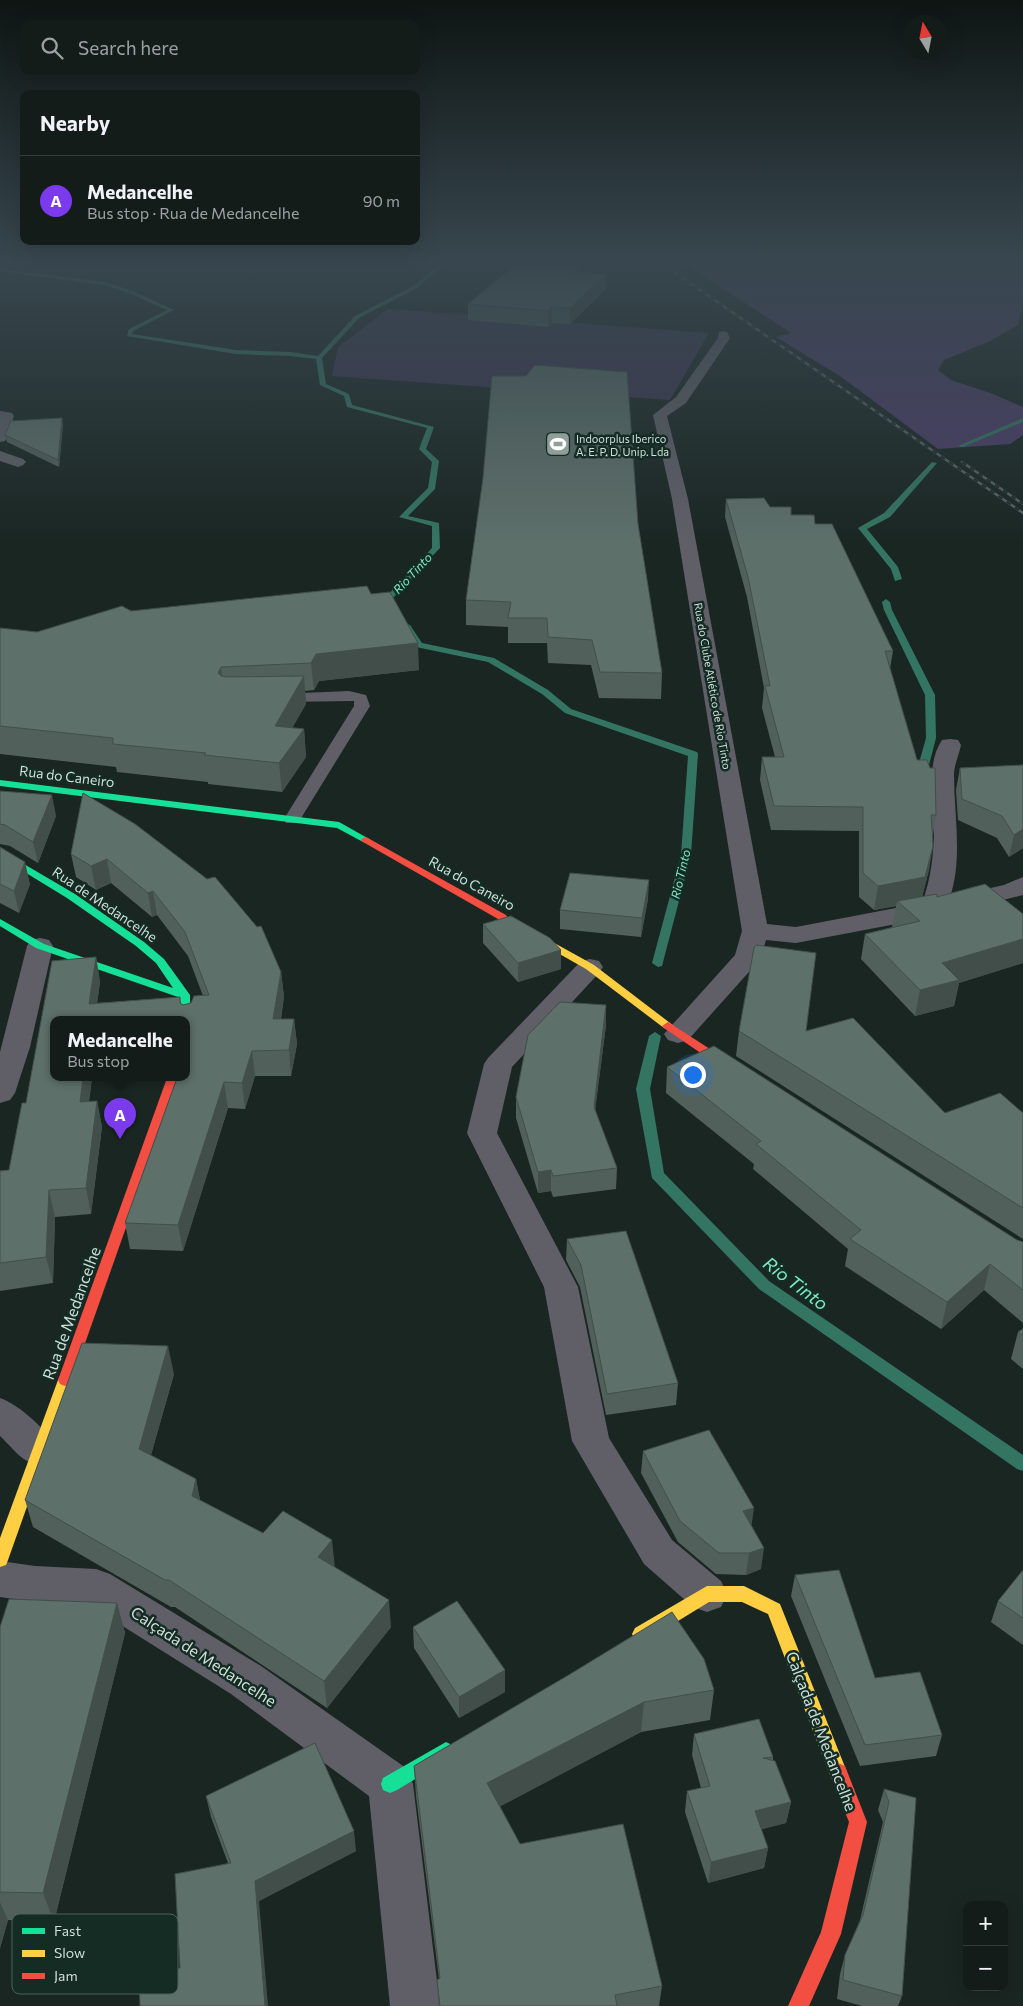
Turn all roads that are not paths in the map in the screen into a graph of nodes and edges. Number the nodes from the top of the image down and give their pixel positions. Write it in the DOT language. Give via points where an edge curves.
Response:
graph roads {
  1 [pos="711,357"];
  2 [pos="0,415"];
  3 [pos="0,438"];
  4 [pos="0,456"];
  5 [pos="18,462"];
  6 [pos="260,698"];
  7 [pos="950,744"];
  8 [pos="0,783"];
  9 [pos="292,819"];
  10 [pos="0,853"];
  11 [pos="1023,884"];
  12 [pos="933,910"];
  13 [pos="0,922"];
  14 [pos="756,931"];
  15 [pos="40,946"];
  16 [pos="590,967"];
  17 [pos="184,995"];
  18 [pos="184,1016"];
  19 [pos="678,1034"];
  20 [pos="743,1076"];
  21 [pos="171,1081"];
  22 [pos="0,1093"];
  23 [pos="0,1413"];
  24 [pos="39,1450"];
  25 [pos="0,1560"];
  26 [pos="0,1579"];
  27 [pos="707,1594"];
  28 [pos="633,1640"];
  29 [pos="458,1744"];
  30 [pos="390,1784"];
  31 [pos="415,2006"];
  32 [pos="798,2006"];
  1 -- 14 [label="street, Rua do Clube Atlético de Rio Tinto" via="681,400 660,415 680,499"];
  2 -- 3 [label="street" via="7,416"];
  4 -- 5 [label="street"];
  6 -- 9 [label="lane" via="349,695 361,698 362,706"];
  7 -- 12 [label="street" via="943,773 946,828 942,883"];
  8 -- 9 [label="street, Rua do Caneiro"];
  9 -- 16 [label="street, Rua do Caneiro" via="339,825"];
  10 -- 17 [label="street, Rua de Medancelhe" via="71,896 140,944 160,961"];
  11 -- 12 [label="street" via="1013,890"];
  12 -- 14 [label="street" via="796,935"];
  13 -- 15 [label="street"];
  14 -- 19 [label="street, Rua do Clube Atlético de Rio Tinto" via="748,957"];
  15 -- 17 [label="street"];
  15 -- 22 [label="street" via="16,1047"];
  16 -- 19 [label="street, Rua do Caneiro"];
  16 -- 27 [label="street" via="498,1064 482,1133 561,1287 591,1441 658,1552"];
  17 -- 18 [label="street"];
  19 -- 20 [label="street, Rua do Caneiro"];
  21 -- 24 [label="street, Rua de Medancelhe"];
  23 -- 24 [label="street"];
  24 -- 25 [label="street, Rua de Medancelhe"];
  26 -- 30 [label="street, Calçada de Medancelhe" via="96,1588 246,1680"];
  27 -- 28 [label="street"];
  27 -- 32 [label="street, Calçada de Medancelhe" via="744,1594 774,1609 858,1822 831,1934"];
  29 -- 30 [label="street"];
  30 -- 31 [label="street"];
}
